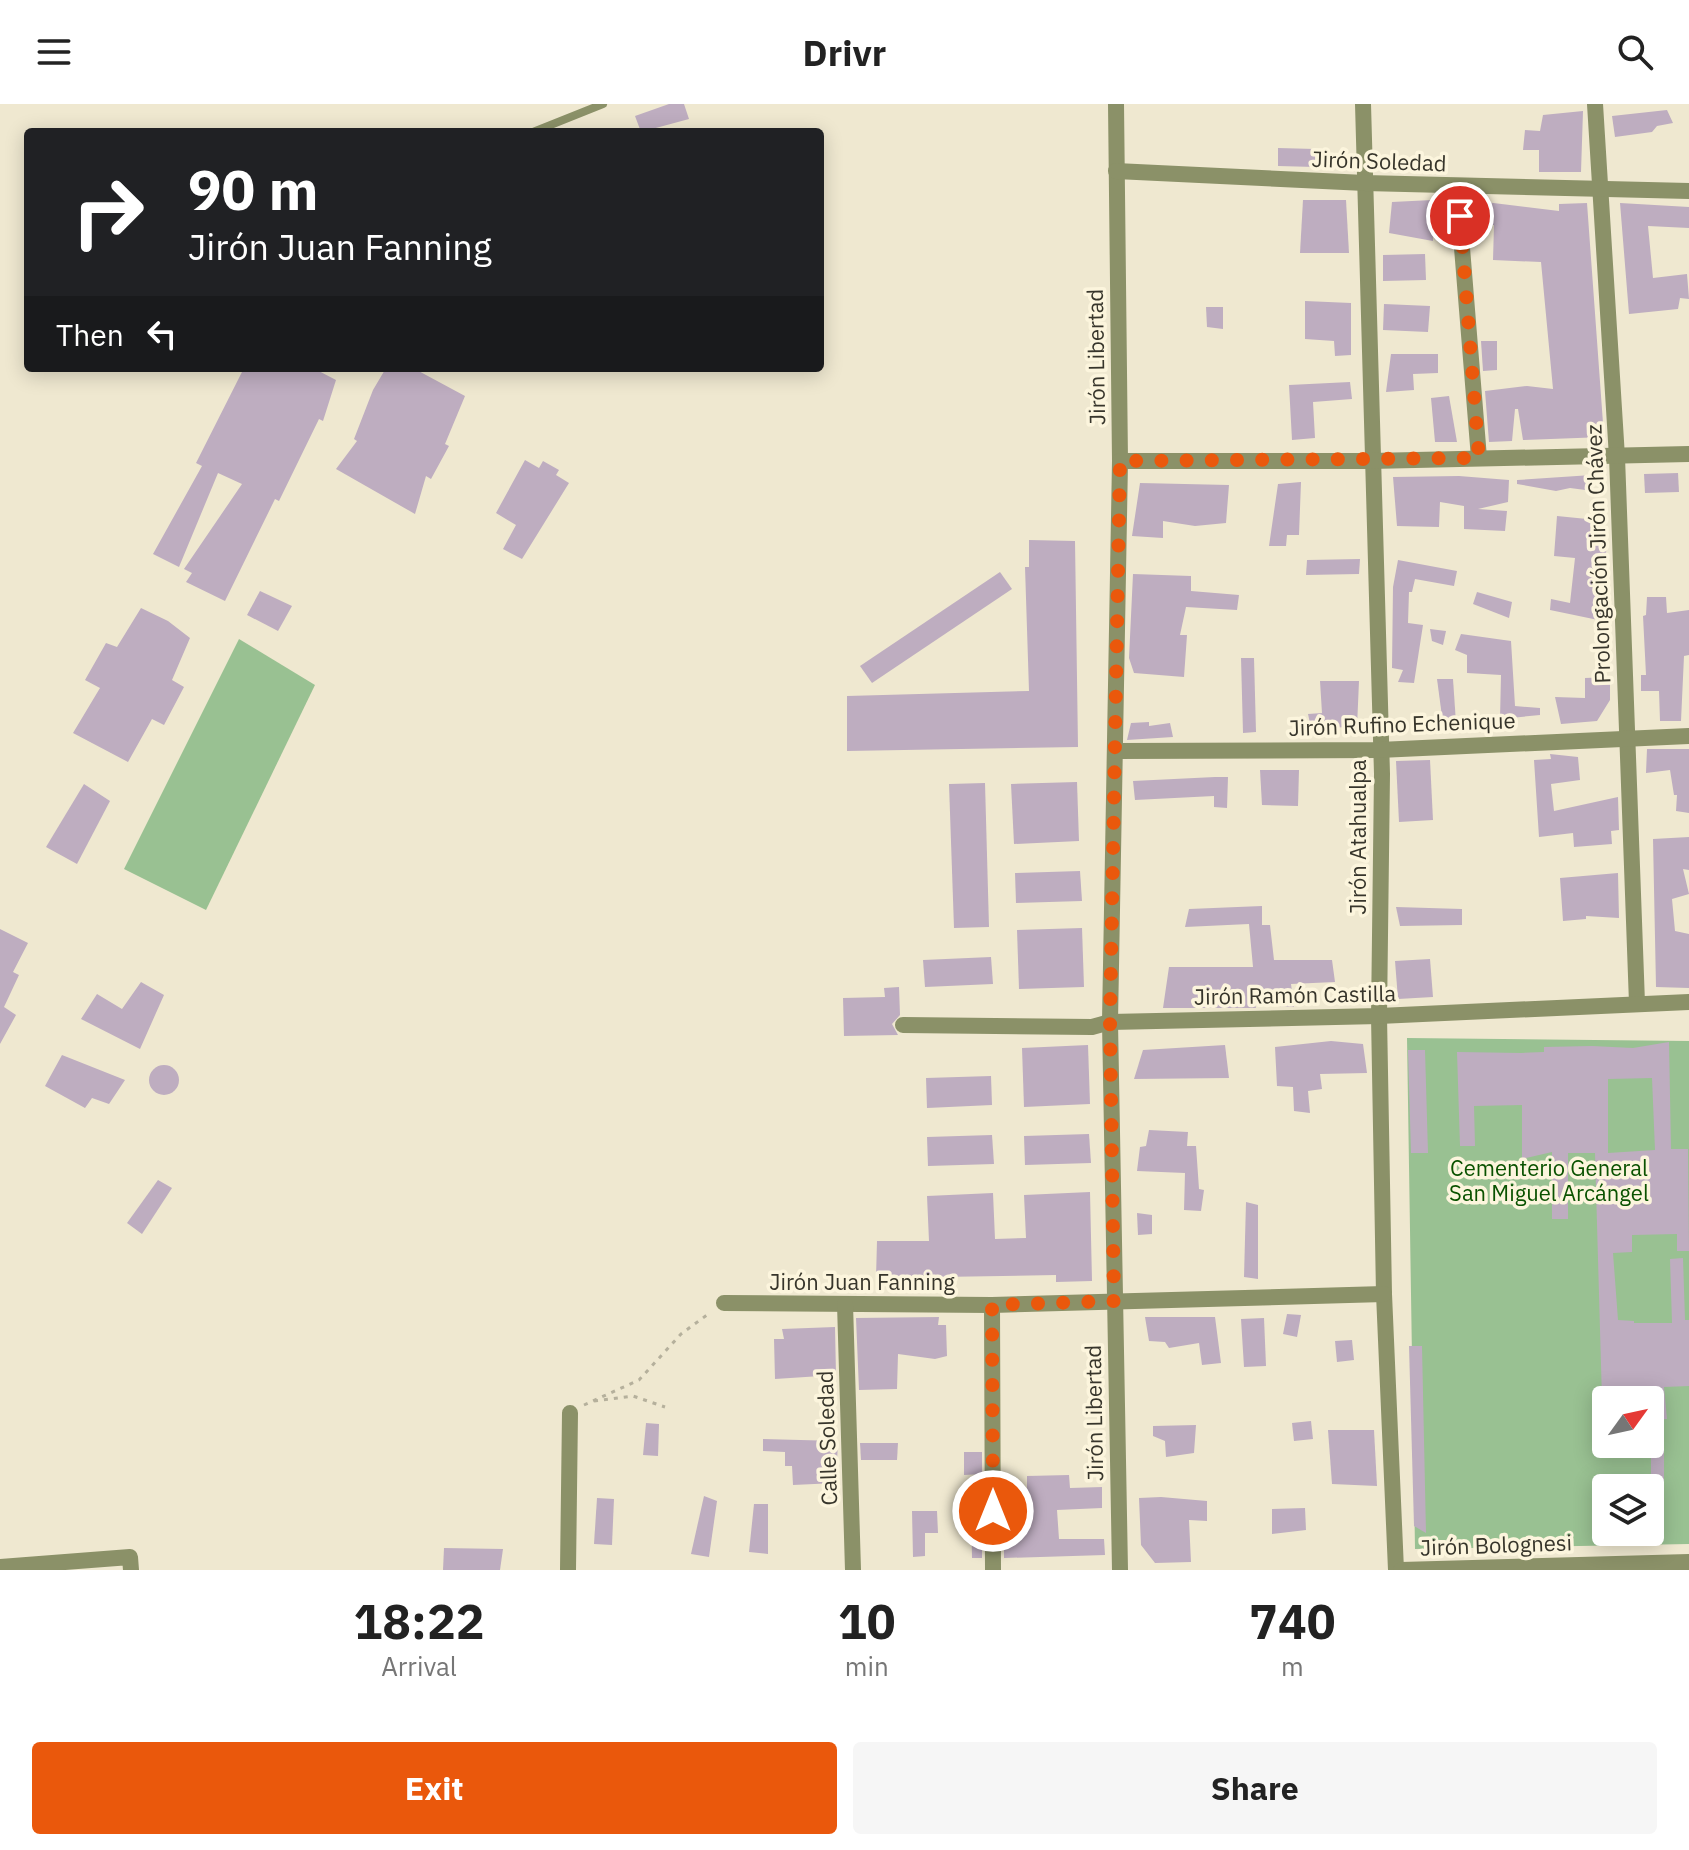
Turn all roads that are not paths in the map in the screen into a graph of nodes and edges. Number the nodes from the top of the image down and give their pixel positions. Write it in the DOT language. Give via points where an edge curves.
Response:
graph roads {
  1 [pos="603,104"];
  2 [pos="1116,104"];
  3 [pos="1363,104"];
  4 [pos="1595,104"];
  5 [pos="543,128"];
  6 [pos="1116,171"];
  7 [pos="1365,183"];
  8 [pos="1457,186"];
  9 [pos="1600,190"];
  10 [pos="1689,191"];
  11 [pos="1689,454"];
  12 [pos="1617,457"];
  13 [pos="1479,458"];
  14 [pos="1120,461"];
  15 [pos="1371,461"];
  16 [pos="1689,736"];
  17 [pos="1627,737"];
  18 [pos="1379,750"];
  19 [pos="1116,751"];
  20 [pos="1689,1002"];
  21 [pos="1637,1003"];
  22 [pos="1379,1016"];
  23 [pos="1110,1022"];
  24 [pos="903,1025"];
  25 [pos="1384,1294"];
  26 [pos="1114,1301"];
  27 [pos="724,1303"];
  28 [pos="845,1304"];
  29 [pos="992,1305"];
  30 [pos="570,1413"];
  31 [pos="1689,1562"];
  32 [pos="130,1564"];
  33 [pos="0,1567"];
  34 [pos="1651,1567"];
  35 [pos="568,1570"];
  36 [pos="853,1570"];
  37 [pos="993,1570"];
  38 [pos="1120,1570"];
  39 [pos="1398,1570"];
  1 -- 5 [label="lane"];
  2 -- 6 [label="street, Jirón Libertad"];
  3 -- 7 [label="street, Jirón Atahualpa"];
  4 -- 9 [label="street, Prolongación Jirón Chávez"];
  6 -- 7 [label="street, Jirón Soledad"];
  6 -- 14 [label="street, Jirón Libertad"];
  7 -- 8 [label="street, Jirón Soledad"];
  7 -- 15 [label="street, Jirón Atahualpa"];
  8 -- 9 [label="street, Jirón Soledad"];
  8 -- 13 [label="street"];
  9 -- 10 [label="street, Jirón Soledad"];
  9 -- 12 [label="street, Prolongación Jirón Chávez"];
  11 -- 12 [label="street"];
  12 -- 13 [label="street"];
  12 -- 17 [label="street, Prolongación Jirón Chávez"];
  13 -- 15 [label="street"];
  14 -- 15 [label="street"];
  14 -- 19 [label="street, Jirón Libertad"];
  15 -- 18 [label="street, Jirón Atahualpa"];
  16 -- 17 [label="street, Jirón Rufino Echenique"];
  17 -- 18 [label="street, Jirón Rufino Echenique"];
  17 -- 21 [label="street, Prolongación Jirón Chávez"];
  18 -- 19 [label="street, Jirón Rufino Echenique"];
  18 -- 22 [label="street, Jirón Atahualpa"];
  19 -- 23 [label="street, Jirón Libertad"];
  20 -- 21 [label="street, Jirón Ramón Castilla"];
  21 -- 22 [label="street, Jirón Ramón Castilla"];
  22 -- 23 [label="street, Jirón Ramón Castilla"];
  22 -- 25 [label="street, Jirón Atahualpa"];
  23 -- 24 [label="street, Jirón Ramón Castilla" via="1092,1027"];
  23 -- 26 [label="street, Jirón Libertad"];
  25 -- 26 [label="street, Jirón Juan Fanning"];
  25 -- 39 [label="street, Jirón Atahualpa"];
  26 -- 29 [label="street, Jirón Juan Fanning"];
  26 -- 38 [label="street, Jirón Libertad"];
  27 -- 28 [label="street, Jirón Juan Fanning"];
  28 -- 29 [label="street, Jirón Juan Fanning"];
  28 -- 36 [label="street, Calle Soledad"];
  29 -- 37 [label="street"];
  30 -- 35 [label="street"];
  31 -- 34 [label="street, Jirón Bolognesi"];
  32 -- 33 [label="street"];
  34 -- 39 [label="street, Jirón Bolognesi"];
}
